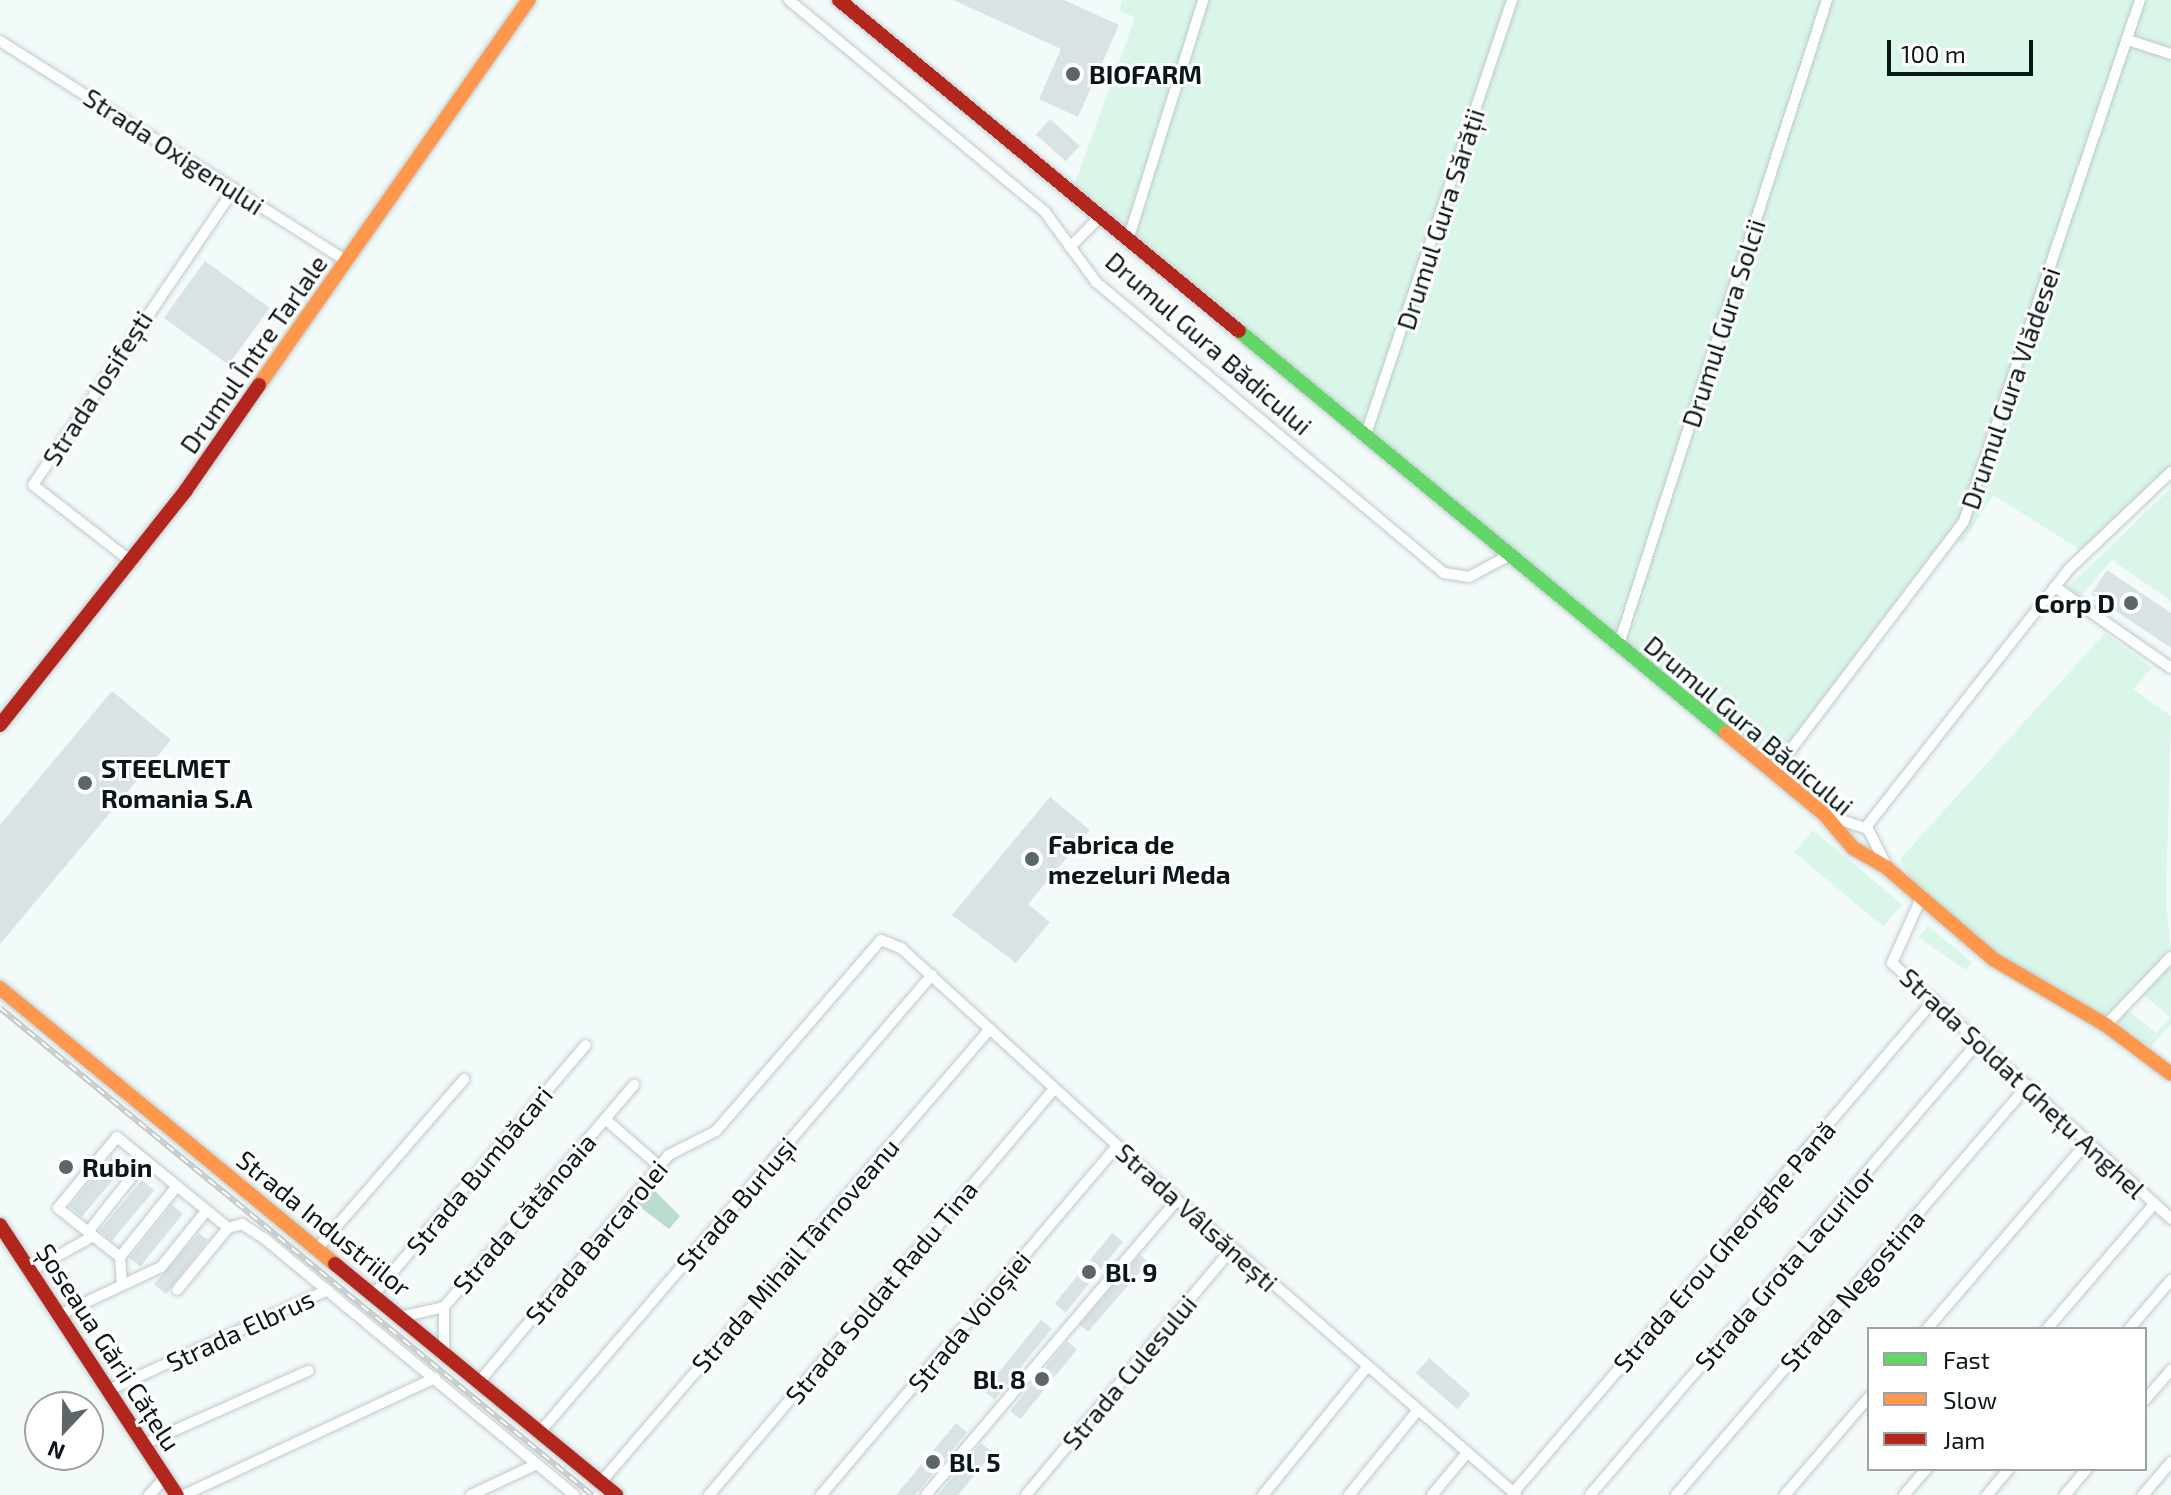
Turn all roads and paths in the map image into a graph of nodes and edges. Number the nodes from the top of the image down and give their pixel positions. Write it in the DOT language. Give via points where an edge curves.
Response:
graph roads {
  1 [pos="529,0"];
  2 [pos="789,0"];
  3 [pos="839,0"];
  4 [pos="1203,0"];
  5 [pos="1512,0"];
  6 [pos="1827,0"];
  7 [pos="2140,0"];
  8 [pos="2128,40"];
  9 [pos="0,41"];
  10 [pos="2171,54"];
  11 [pos="234,189"];
  12 [pos="1100,217"];
  13 [pos="1128,240"];
  14 [pos="1070,247"];
  15 [pos="348,262"];
  16 [pos="1365,437"];
  17 [pos="2171,472"];
  18 [pos="1508,556"];
  19 [pos="132,562"];
  20 [pos="2055,587"];
  21 [pos="1618,647"];
  22 [pos="2171,668"];
  23 [pos="0,725"];
  24 [pos="1773,773"];
  25 [pos="1856,831"];
  26 [pos="1872,839"];
  27 [pos="1861,850"];
  28 [pos="1887,868"];
  29 [pos="1921,898"];
  30 [pos="881,940"];
  31 [pos="2171,957"];
  32 [pos="932,975"];
  33 [pos="0,988"];
  34 [pos="1934,1000"];
  35 [pos="2106,1025"];
  36 [pos="990,1029"];
  37 [pos="1979,1041"];
  38 [pos="586,1045"];
  39 [pos="2171,1074"];
  40 [pos="464,1079"];
  41 [pos="634,1085"];
  42 [pos="2028,1085"];
  43 [pos="1054,1089"];
  44 [pos="605,1119"];
  45 [pos="2088,1141"];
  46 [pos="1117,1146"];
  47 [pos="145,1160"];
  48 [pos="659,1166"];
  49 [pos="177,1186"];
  50 [pos="1177,1200"];
  51 [pos="2154,1204"];
  52 [pos="207,1210"];
  53 [pos="2171,1219"];
  54 [pos="0,1225"];
  55 [pos="228,1228"];
  56 [pos="90,1234"];
  57 [pos="317,1249"];
  58 [pos="1232,1249"];
  59 [pos="120,1257"];
  60 [pos="31,1271"];
  61 [pos="2171,1280"];
  62 [pos="122,1284"];
  63 [pos="177,1290"];
  64 [pos="327,1290"];
  65 [pos="373,1295"];
  66 [pos="444,1307"];
  67 [pos="59,1315"];
  68 [pos="400,1317"];
  69 [pos="1929,1327"];
  70 [pos="2049,1327"];
  71 [pos="2131,1327"];
  72 [pos="444,1353"];
  73 [pos="1367,1367"];
  74 [pos="2171,1370"];
  75 [pos="308,1371"];
  76 [pos="435,1378"];
  77 [pos="479,1382"];
  78 [pos="109,1390"];
  79 [pos="2147,1398"];
  80 [pos="1867,1399"];
  81 [pos="1418,1410"];
  82 [pos="540,1432"];
  83 [pos="144,1444"];
  84 [pos="1467,1453"];
  85 [pos="2171,1462"];
  86 [pos="537,1464"];
  87 [pos="1925,1471"];
  88 [pos="2007,1471"];
  89 [pos="2085,1471"];
  90 [pos="166,1477"];
  91 [pos="601,1482"];
  92 [pos="1514,1494"];
  93 [pos="149,1495"];
  94 [pos="177,1495"];
  95 [pos="184,1495"];
  96 [pos="471,1495"];
  97 [pos="574,1495"];
  98 [pos="616,1495"];
  99 [pos="709,1495"];
  100 [pos="821,1495"];
  101 [pos="926,1495"];
  102 [pos="1026,1495"];
  103 [pos="1263,1495"];
  104 [pos="1349,1495"];
  105 [pos="1432,1495"];
  106 [pos="1590,1495"];
  107 [pos="1676,1495"];
  108 [pos="1785,1495"];
  109 [pos="1904,1495"];
  110 [pos="1987,1495"];
  111 [pos="2065,1495"];
  112 [pos="2143,1495"];
  1 -- 15 [label="main road, Drumul Între Tarlale"];
  2 -- 14 [label="street, Drumul Gura Bădicului" via="1011,183"];
  3 -- 12 [label="main road, Drumul Gura Bădicului"];
  4 -- 13 [label="street"];
  5 -- 16 [label="street, Drumul Gura Sărății"];
  6 -- 21 [label="street, Drumul Gura Solcii"];
  7 -- 8 [label="street, Drumul Gura Vlădesei"];
  8 -- 10 [label="street"];
  8 -- 24 [label="street, Drumul Gura Vlădesei" via="1964,521"];
  9 -- 11 [label="street, Strada Oxigenului"];
  11 -- 15 [label="street, Strada Oxigenului"];
  11 -- 19 [label="street, Strada Iosifești" via="33,485"];
  12 -- 13 [label="main road, Drumul Gura Bădicului"];
  12 -- 14 [label="street"];
  13 -- 16 [label="main road, Drumul Gura Bădicului"];
  14 -- 18 [label="street, Drumul Gura Bădicului" via="1096,282 1444,573 1469,577"];
  15 -- 19 [label="main road, Drumul Între Tarlale"];
  16 -- 18 [label="main road, Drumul Gura Bădicului"];
  17 -- 20 [label="street"];
  18 -- 21 [label="main road, Drumul Gura Bădicului"];
  19 -- 23 [label="main road, Drumul Între Tarlale"];
  20 -- 22 [label="street"];
  20 -- 25 [label="street"];
  21 -- 24 [label="main road, Drumul Gura Bădicului"];
  24 -- 25 [label="main road, Drumul Gura Bădicului" via="1824,814"];
  25 -- 26 [label="street"];
  25 -- 27 [label="main road, Drumul Gura Bădicului"];
  26 -- 27 [label="street"];
  26 -- 28 [label="street"];
  27 -- 28 [label="main road, Drumul Gura Bădicului"];
  28 -- 29 [label="main road, Drumul Gura Bădicului"];
  29 -- 34 [label="street, Strada Soldat Ghețu Anghel" via="1891,959"];
  29 -- 35 [label="main road, Drumul Gura Bădicului" via="1993,959"];
  30 -- 32 [label="street, Strada Vâlsănești" via="901,948"];
  30 -- 48 [label="street, Strada Barcarolei" via="716,1131 681,1145"];
  31 -- 35 [label="street"];
  32 -- 36 [label="street, Strada Vâlsănești"];
  32 -- 82 [label="street, Strada Burluși"];
  33 -- 57 [label="main road, Strada Industriilor"];
  34 -- 37 [label="street, Strada Soldat Ghețu Anghel"];
  34 -- 92 [label="street, Strada Erou Gheorghe Pană"];
  35 -- 39 [label="main road, Drumul Gura Bădicului"];
  36 -- 43 [label="street, Strada Vâlsănești"];
  36 -- 91 [label="street, Strada Mihail Târnoveanu"];
  37 -- 42 [label="street, Strada Soldat Ghețu Anghel"];
  37 -- 106 [label="street, Strada Grota Lacurilor"];
  38 -- 65 [label="street, Strada Bumbăcari"];
  40 -- 57 [label="street"];
  41 -- 44 [label="street, Strada Cătănoaia"];
  42 -- 45 [label="street, Strada Soldat Ghețu Anghel"];
  42 -- 107 [label="street, Strada Negostina"];
  43 -- 46 [label="street, Strada Vâlsănești"];
  43 -- 99 [label="street, Strada Soldat Radu Tina"];
  44 -- 48 [label="street, Strada Cătănoaia"];
  44 -- 66 [label="street, Strada Cătănoaia"];
  45 -- 51 [label="street, Strada Soldat Ghețu Anghel"];
  45 -- 69 [label="street"];
  46 -- 50 [label="street, Strada Vâlsănești"];
  46 -- 100 [label="street, Strada Voioșiei"];
  47 -- 49 [label="street"];
  47 -- 56 [label="street"];
  47 -- 56 [label="street" via="117,1137 58,1208"];
  48 -- 77 [label="street, Strada Barcarolei"];
  49 -- 52 [label="street"];
  49 -- 59 [label="street"];
  50 -- 58 [label="street, Strada Vâlsănești"];
  50 -- 101 [label="street"];
  51 -- 53 [label="street, Strada Soldat Ghețu Anghel"];
  51 -- 70 [label="street"];
  52 -- 55 [label="street"];
  52 -- 62 [label="street" via="161,1267"];
  54 -- 60 [label="main road, Șoseaua Gării Cățelu"];
  55 -- 63 [label="street"];
  55 -- 64 [label="street" via="246,1225"];
  56 -- 59 [label="street"];
  56 -- 60 [label="street"];
  57 -- 65 [label="main road, Strada Industriilor"];
  58 -- 73 [label="street, Strada Vâlsănești"];
  58 -- 102 [label="street, Strada Culesului"];
  59 -- 62 [label="street"];
  60 -- 67 [label="main road, Șoseaua Gării Cățelu"];
  61 -- 71 [label="street"];
  62 -- 67 [label="street"];
  64 -- 76 [label="street"];
  64 -- 78 [label="street, Strada Elbrus"];
  65 -- 68 [label="main road, Strada Industriilor"];
  66 -- 68 [label="street, Strada Cătănoaia"];
  66 -- 72 [label="street, Strada Cătănoaia"];
  67 -- 78 [label="main road, Șoseaua Gării Cățelu"];
  68 -- 72 [label="main road, Strada Industriilor"];
  72 -- 77 [label="main road, Strada Industriilor"];
  73 -- 81 [label="street, Strada Vâlsănești"];
  73 -- 103 [label="street"];
  74 -- 79 [label="street"];
  75 -- 83 [label="street"];
  76 -- 86 [label="street"];
  76 -- 95 [label="street"];
  77 -- 82 [label="main road, Strada Industriilor"];
  78 -- 83 [label="main road, Șoseaua Gării Cățelu"];
  80 -- 108 [label="street"];
  81 -- 84 [label="street, Strada Vâlsănești"];
  81 -- 104 [label="street"];
  82 -- 91 [label="main road, Strada Industriilor"];
  83 -- 90 [label="main road, Șoseaua Gării Cățelu"];
  84 -- 92 [label="street, Strada Vâlsănești"];
  84 -- 105 [label="street"];
  85 -- 112 [label="street"];
  86 -- 96 [label="street"];
  86 -- 97 [label="street"];
  87 -- 109 [label="street"];
  88 -- 110 [label="street"];
  89 -- 111 [label="street"];
  90 -- 93 [label="street"];
  90 -- 94 [label="main road, Șoseaua Gării Cățelu"];
  91 -- 98 [label="main road, Strada Industriilor"];
}
